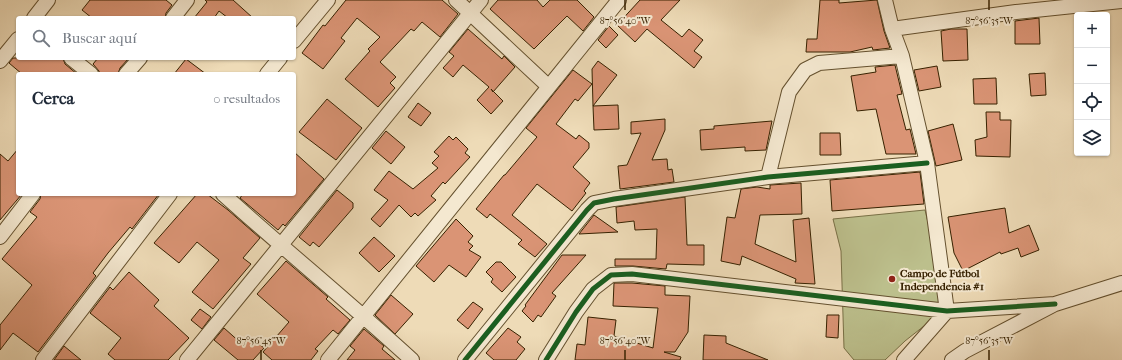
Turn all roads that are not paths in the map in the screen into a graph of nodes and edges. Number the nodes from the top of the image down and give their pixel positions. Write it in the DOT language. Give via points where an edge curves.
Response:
graph roads {
  1 [pos="48,0"];
  2 [pos="187,0"];
  3 [pos="328,0"];
  4 [pos="456,0"];
  5 [pos="481,0"];
  6 [pos="619,0"];
  7 [pos="885,0"];
  8 [pos="1122,1"];
  9 [pos="470,13"];
  10 [pos="36,16"];
  11 [pos="175,16"];
  12 [pos="892,29"];
  13 [pos="296,39"];
  14 [pos="16,42"];
  15 [pos="902,56"];
  16 [pos="74,60"];
  17 [pos="138,60"];
  18 [pos="278,60"];
  19 [pos="0,62"];
  20 [pos="89,72"];
  21 [pos="128,72"];
  22 [pos="269,72"];
  23 [pos="548,86"];
  24 [pos="927,163"];
  25 [pos="768,177"];
  26 [pos="31,196"];
  27 [pos="168,196"];
  28 [pos="225,196"];
  29 [pos="0,237"];
  30 [pos="280,246"];
  31 [pos="1122,283"];
  32 [pos="1055,304"];
  33 [pos="947,311"];
  34 [pos="364,316"];
  35 [pos="43,360"];
  36 [pos="187,360"];
  37 [pos="328,360"];
  38 [pos="412,360"];
  39 [pos="465,360"];
  40 [pos="546,360"];
  41 [pos="904,360"];
  42 [pos="952,360"];
  1 -- 10 [label="street"];
  2 -- 11 [label="street"];
  3 -- 13 [label="street"];
  4 -- 9 [label="street"];
  5 -- 9 [label="street"];
  6 -- 23 [label="street"];
  7 -- 12 [label="street"];
  8 -- 12 [label="street"];
  9 -- 23 [label="street"];
  9 -- 30 [label="street"];
  12 -- 15 [label="street"];
  14 -- 19 [label="street"];
  15 -- 24 [label="street"];
  15 -- 25 [label="street" via="818,63 805,70 789,92"];
  16 -- 20 [label="street"];
  17 -- 21 [label="street"];
  18 -- 22 [label="street"];
  23 -- 34 [label="street"];
  24 -- 25 [label="street"];
  24 -- 33 [label="street"];
  25 -- 39 [label="street" via="594,203"];
  26 -- 29 [label="street"];
  27 -- 35 [label="street"];
  28 -- 30 [label="street"];
  30 -- 34 [label="street"];
  30 -- 36 [label="street"];
  31 -- 32 [label="street"];
  32 -- 33 [label="street"];
  32 -- 42 [label="street"];
  33 -- 40 [label="street" via="632,274 611,275 593,289"];
  33 -- 41 [label="street"];
  34 -- 37 [label="street"];
  34 -- 38 [label="street"];
}
